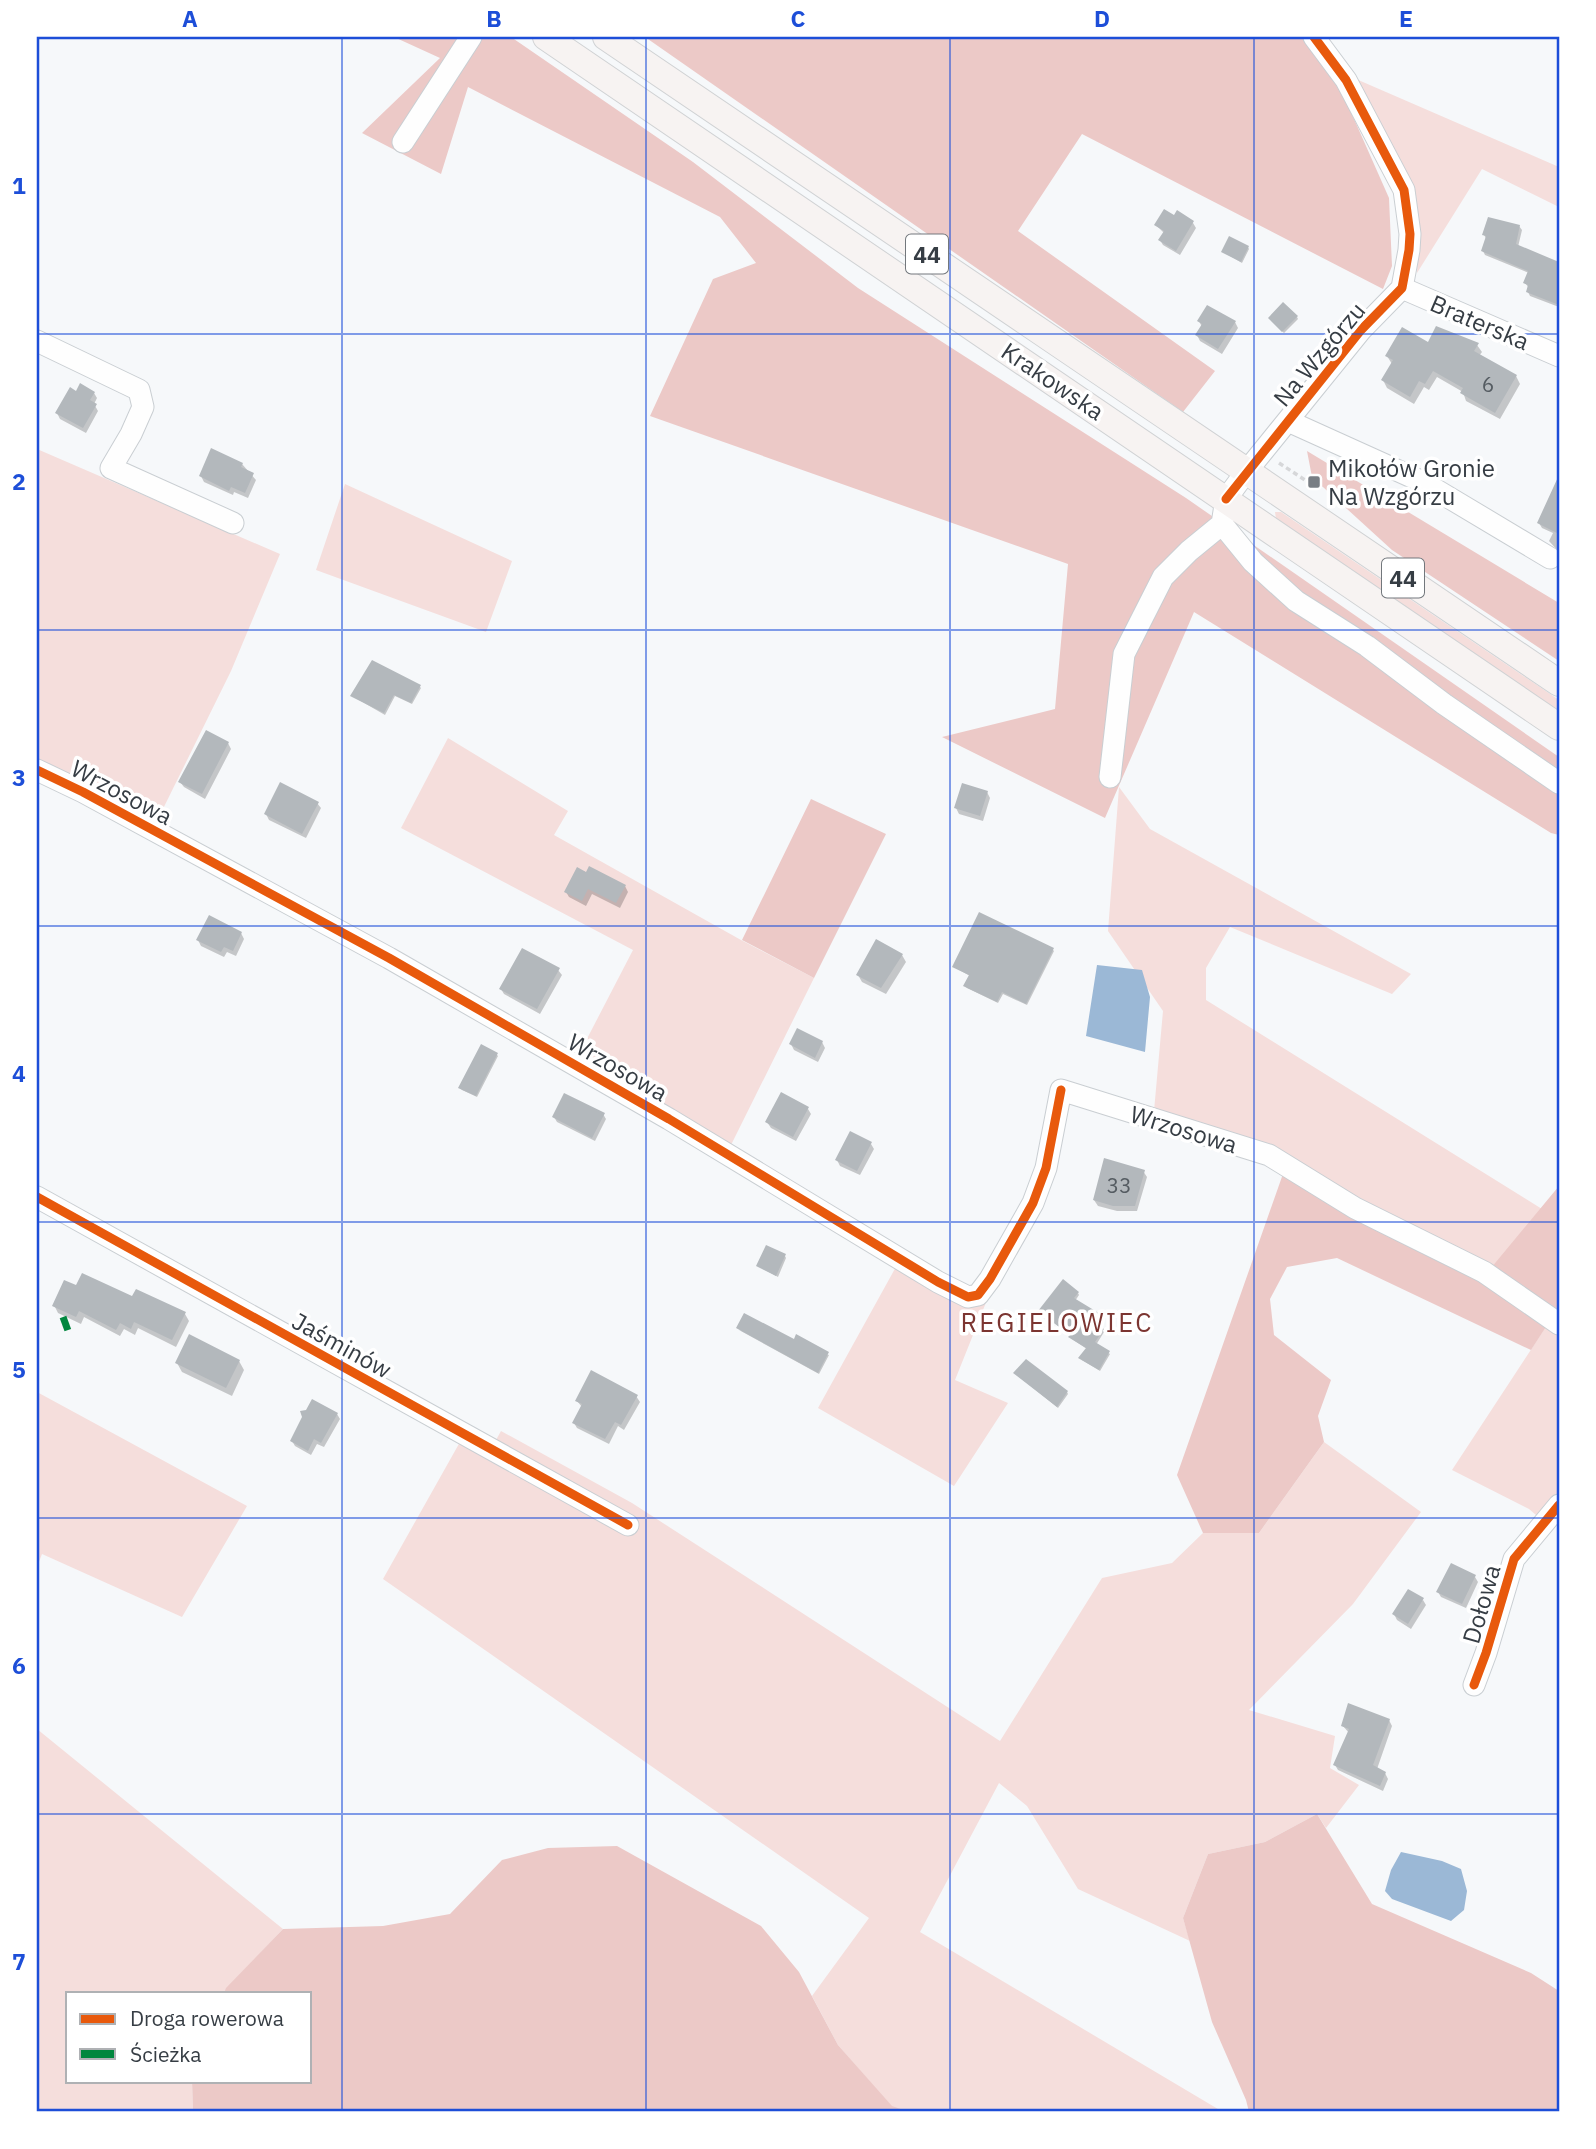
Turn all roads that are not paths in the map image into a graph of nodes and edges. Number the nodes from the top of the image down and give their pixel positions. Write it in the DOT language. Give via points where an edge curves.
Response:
graph roads {
  1 [pos="471,37"];
  2 [pos="546,37"];
  3 [pos="606,37"];
  4 [pos="1314,37"];
  5 [pos="403,142"];
  6 [pos="1402,288"];
  7 [pos="37,341"];
  8 [pos="1559,356"];
  9 [pos="1288,421"];
  10 [pos="1246,472"];
  11 [pos="1224,512"];
  12 [pos="233,523"];
  13 [pos="1550,558"];
  14 [pos="1559,683"];
  15 [pos="1559,727"];
  16 [pos="37,770"];
  17 [pos="1110,777"];
  18 [pos="1559,783"];
  19 [pos="37,1197"];
  20 [pos="1559,1324"];
  21 [pos="1559,1505"];
  22 [pos="628,1525"];
  23 [pos="1474,1685"];
  1 -- 5 [label="street"];
  2 -- 11 [label="main road, Krakowska / 44"];
  3 -- 10 [label="main road, Krakowska / 44"];
  4 -- 6 [label="street" via="1346,80 1404,190 1410,234"];
  6 -- 8 [label="street, Braterska"];
  6 -- 9 [label="street, Na Wzgórzu" via="1361,330"];
  7 -- 12 [label="street" via="139,390 143,407 111,468"];
  9 -- 10 [label="street, Na Wzgórzu"];
  9 -- 13 [label="street" via="1423,482"];
  10 -- 11 [label="street, Na Wzgórzu"];
  10 -- 14 [label="main road, Krakowska / 44"];
  11 -- 15 [label="main road, Krakowska / 44"];
  11 -- 17 [label="street, Na Wzgórzu" via="1163,577 1125,654"];
  11 -- 18 [label="street" via="1253,562 1296,601"];
  16 -- 20 [label="street, Wrzosowa" via="389,958 968,1297 978,1295 990,1279 1033,1203 1046,1168 1061,1090 1269,1155 1355,1208 1484,1272"];
  19 -- 22 [label="street, Jaśminów"];
  21 -- 23 [label="street, Dołowa" via="1514,1559"];
}
